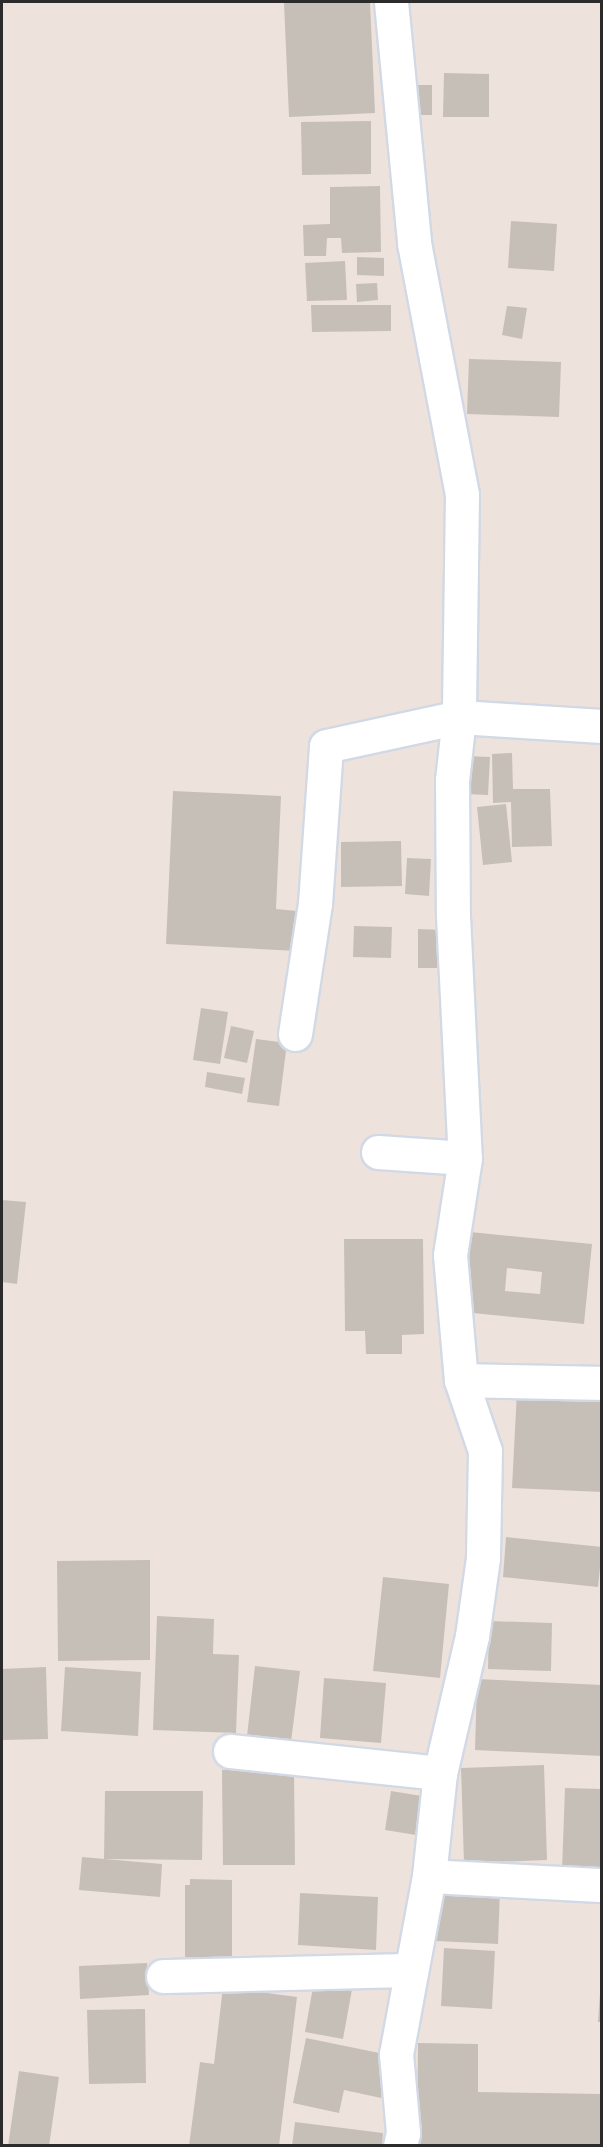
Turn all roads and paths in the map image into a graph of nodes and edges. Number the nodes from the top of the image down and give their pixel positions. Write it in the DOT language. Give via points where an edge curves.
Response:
graph roads {
  1 [pos="391,2"];
  2 [pos="459,717"];
  3 [pos="602,726"];
  4 [pos="295,1034"];
  5 [pos="378,1152"];
  6 [pos="465,1158"];
  7 [pos="461,1380"];
  8 [pos="602,1383"];
  9 [pos="230,1751"];
  10 [pos="440,1773"];
  11 [pos="429,1876"];
  12 [pos="602,1885"];
  13 [pos="410,1970"];
  14 [pos="163,1976"];
  15 [pos="400,2145"];
  1 -- 2 [label="street" via="414,243 462,494"];
  2 -- 3 [label="street"];
  2 -- 4 [label="street" via="326,746 315,904"];
  2 -- 6 [label="street" via="452,780 453,882"];
  5 -- 6 [label="street"];
  6 -- 7 [label="street" via="450,1255"];
  7 -- 8 [label="street"];
  7 -- 10 [label="street" via="485,1451 483,1558 471,1636"];
  9 -- 10 [label="street"];
  10 -- 11 [label="street"];
  11 -- 12 [label="street"];
  11 -- 13 [label="street"];
  13 -- 14 [label="street"];
  13 -- 15 [label="street" via="396,2054"];
}
